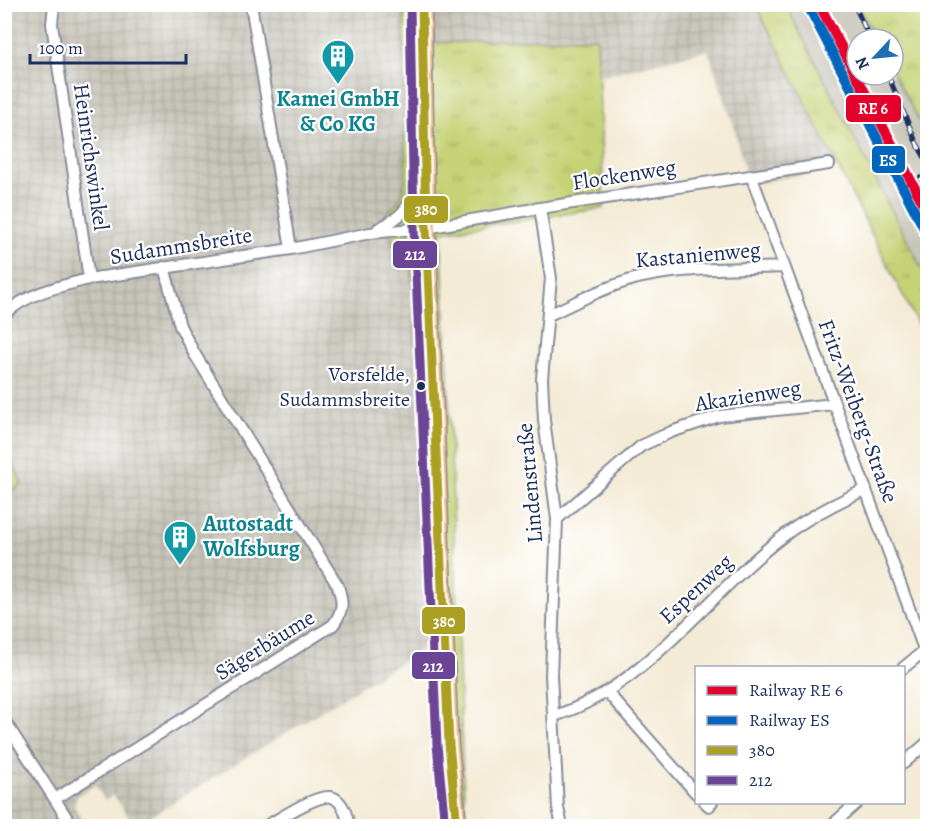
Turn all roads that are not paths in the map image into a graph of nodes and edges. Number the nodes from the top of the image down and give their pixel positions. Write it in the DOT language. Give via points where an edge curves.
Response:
graph roads {
  1 [pos="54,4"];
  2 [pos="251,4"];
  3 [pos="422,4"];
  4 [pos="829,164"];
  5 [pos="424,170"];
  6 [pos="752,175"];
  7 [pos="540,208"];
  8 [pos="426,228"];
  9 [pos="370,234"];
  10 [pos="291,249"];
  11 [pos="164,267"];
  12 [pos="784,267"];
  13 [pos="89,279"];
  14 [pos="4,315"];
  15 [pos="549,315"];
  16 [pos="834,404"];
  17 [pos="866,489"];
  18 [pos="557,519"];
  19 [pos="926,656"];
  20 [pos="905,667"];
  21 [pos="606,692"];
  22 [pos="554,716"];
  23 [pos="4,720"];
  24 [pos="927,742"];
  25 [pos="905,761"];
  26 [pos="695,792"];
  27 [pos="55,799"];
  28 [pos="856,804"];
  29 [pos="72,826"];
  30 [pos="266,826"];
  31 [pos="349,826"];
  32 [pos="458,826"];
  33 [pos="562,826"];
  34 [pos="831,826"];
  1 -- 13 [label="street, Heinrichswinkel" via="52,24"];
  2 -- 10 [label="street"];
  3 -- 5 [label="main road"];
  4 -- 6 [label="street, Flockenweg"];
  5 -- 8 [label="main road"];
  5 -- 9 [label="street, Sudammsbreite" via="408,208 393,222"];
  6 -- 7 [label="street, Flockenweg"];
  6 -- 12 [label="street, Fritz-Weiberg-Straße"];
  7 -- 8 [label="street, Flockenweg"];
  7 -- 15 [label="street, Lindenstraße" via="551,278"];
  8 -- 9 [label="street, Sudammsbreite"];
  8 -- 32 [label="main road" via="449,744"];
  9 -- 10 [label="street, Sudammsbreite"];
  10 -- 11 [label="street, Sudammsbreite"];
  11 -- 13 [label="street, Sudammsbreite"];
  11 -- 27 [label="street, Sägerbäume" via="180,326 194,354 338,586 343,602 341,614 333,625"];
  12 -- 15 [label="street, Kastanienweg" via="640,278"];
  12 -- 16 [label="street, Fritz-Weiberg-Straße"];
  13 -- 14 [label="street, Sudammsbreite" via="28,298"];
  15 -- 18 [label="street, Lindenstraße" via="542,379"];
  16 -- 17 [label="street, Fritz-Weiberg-Straße"];
  16 -- 18 [label="street, Akazienweg" via="719,416 671,432 641,446"];
  17 -- 19 [label="street, Fritz-Weiberg-Straße"];
  17 -- 21 [label="street, Espenweg" via="793,529 660,649"];
  18 -- 22 [label="street, Lindenstraße" via="551,675"];
  19 -- 20 [label="street"];
  21 -- 22 [label="street, Espenweg"];
  21 -- 26 [label="street"];
  22 -- 33 [label="street, Lindenstraße"];
  23 -- 27 [label="street"];
  24 -- 25 [label="street"];
  27 -- 29 [label="street"];
  28 -- 34 [label="street"];
  30 -- 31 [label="street" via="328,796 341,804"];
}
